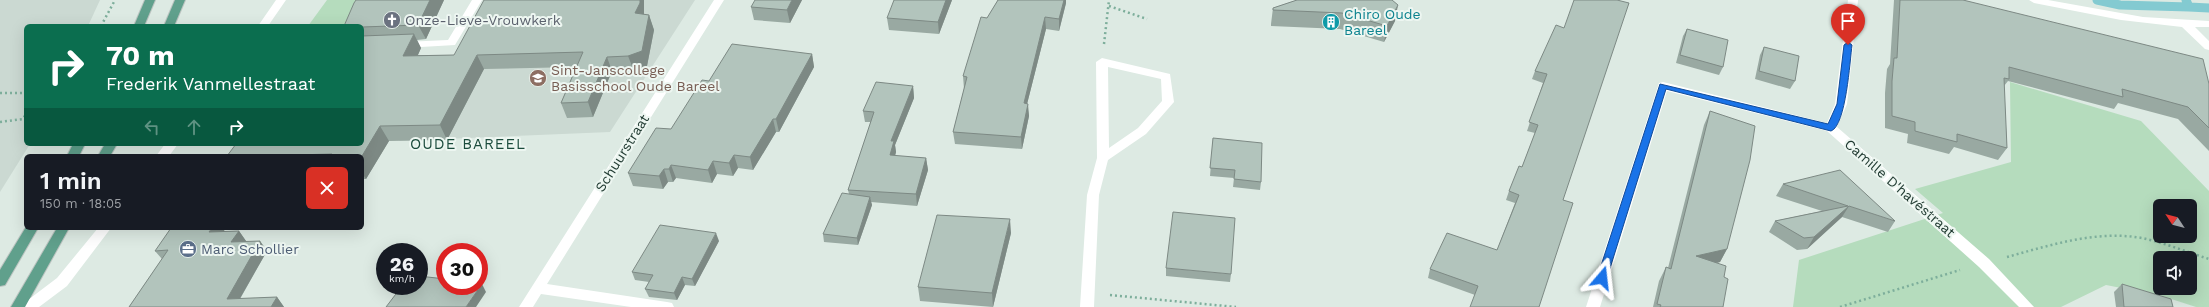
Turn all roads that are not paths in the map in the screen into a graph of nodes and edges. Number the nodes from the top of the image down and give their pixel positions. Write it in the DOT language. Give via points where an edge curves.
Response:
graph roads {
  1 [pos="150,0"];
  2 [pos="180,0"];
  3 [pos="281,0"];
  4 [pos="476,0"];
  5 [pos="718,0"];
  6 [pos="1853,0"];
  7 [pos="2034,0"];
  8 [pos="140,24"];
  9 [pos="170,24"];
  10 [pos="264,24"];
  11 [pos="2184,24"];
  12 [pos="2209,24"];
  13 [pos="392,45"];
  14 [pos="2209,47"];
  15 [pos="1831,128"];
  16 [pos="170,146"];
  17 [pos="164,154"];
  18 [pos="1103,158"];
  19 [pos="31,230"];
  20 [pos="62,230"];
  21 [pos="103,230"];
  22 [pos="0,281"];
  23 [pos="538,288"];
  24 [pos="18,307"];
  25 [pos="29,307"];
  26 [pos="526,307"];
  27 [pos="667,307"];
  28 [pos="1087,307"];
  29 [pos="1593,307"];
  30 [pos="2027,307"];
  1 -- 8 [label="main road"];
  2 -- 9 [label="main road"];
  3 -- 10 [label="street"];
  4 -- 13 [label="street" via="451,43"];
  5 -- 23 [label="street, Schuurstraat"];
  6 -- 15 [label="street" via="1841,104"];
  7 -- 11 [label="street" via="2096,14"];
  11 -- 12 [label="street"];
  11 -- 14 [label="street"];
  15 -- 29 [label="street" via="1663,86"];
  15 -- 30 [label="street, Camille D'havéstraat" via="1984,263"];
  16 -- 17 [label="street"];
  18 -- 18 [label="street" via="1142,131 1168,102 1166,76 1102,62"];
  18 -- 28 [label="street" via="1093,195"];
  19 -- 22 [label="main road"];
  20 -- 24 [label="main road"];
  21 -- 25 [label="street" via="62,282"];
  23 -- 26 [label="street, Schuurstraat"];
  23 -- 27 [label="street"];
}
